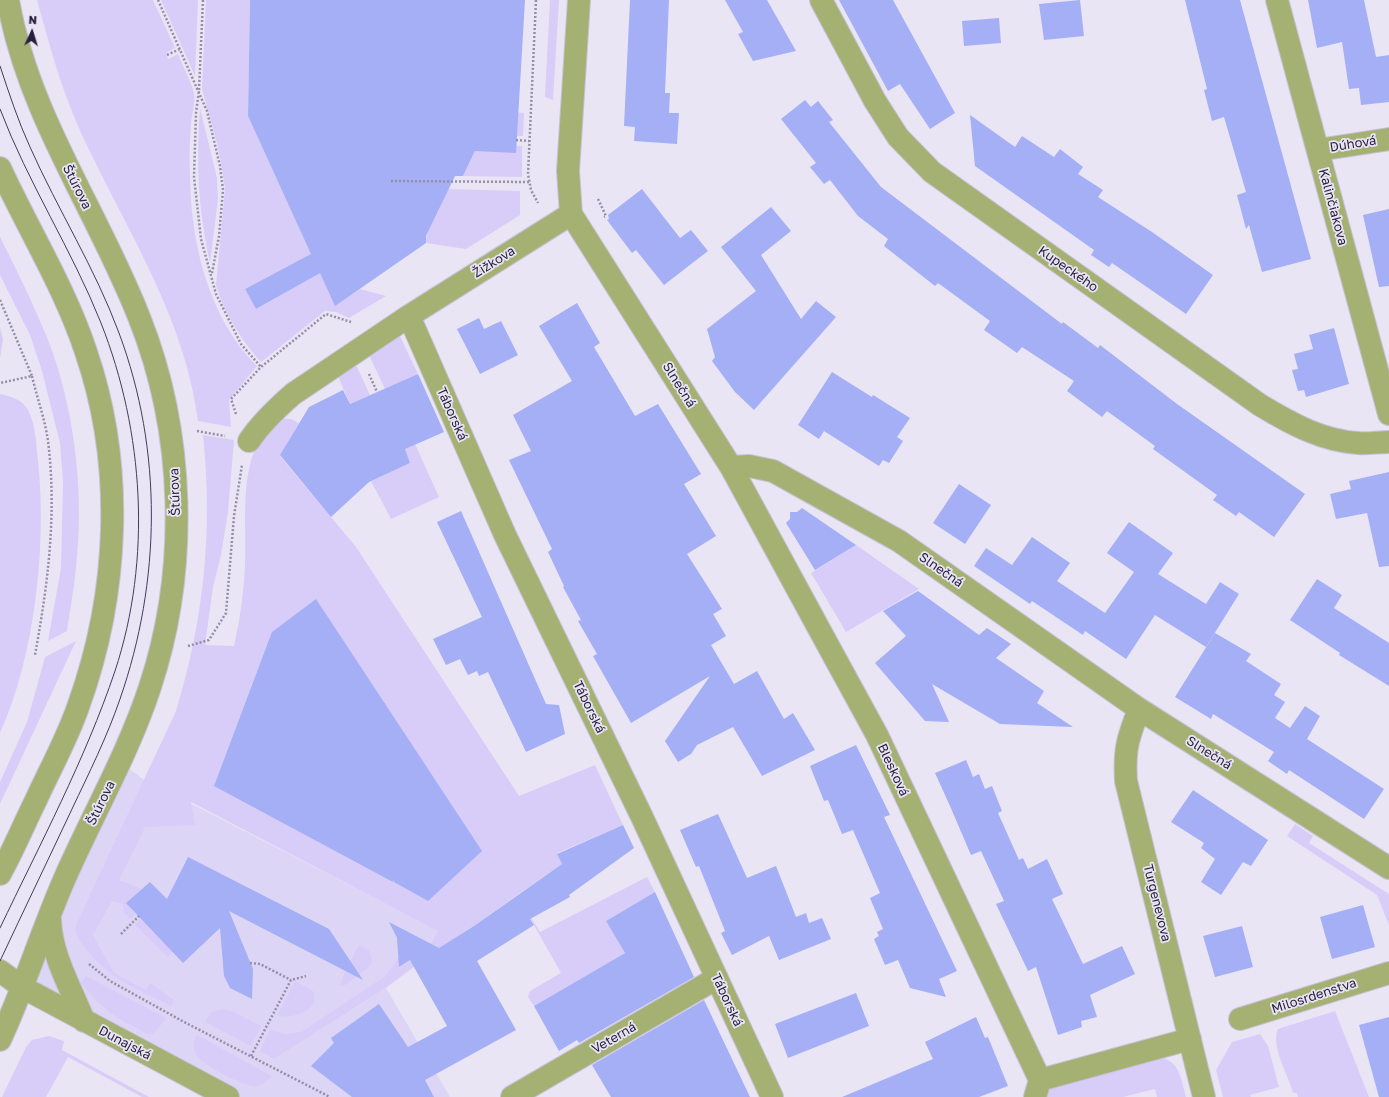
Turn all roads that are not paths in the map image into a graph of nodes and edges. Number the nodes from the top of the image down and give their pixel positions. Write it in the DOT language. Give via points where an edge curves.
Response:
graph roads {
  1 [pos="8,0"];
  2 [pos="579,0"];
  3 [pos="821,0"];
  4 [pos="1277,0"];
  5 [pos="1389,139"];
  6 [pos="1318,150"];
  7 [pos="0,168"];
  8 [pos="571,214"];
  9 [pos="409,316"];
  10 [pos="1389,414"];
  11 [pos="249,441"];
  12 [pos="1389,442"];
  13 [pos="731,467"];
  14 [pos="1139,709"];
  15 [pos="1389,868"];
  16 [pos="1,873"];
  17 [pos="50,916"];
  18 [pos="0,971"];
  19 [pos="1389,972"];
  20 [pos="717,978"];
  21 [pos="22,987"];
  22 [pos="1240,1019"];
  23 [pos="84,1021"];
  24 [pos="1190,1039"];
  25 [pos="0,1040"];
  26 [pos="1038,1088"];
  27 [pos="228,1097"];
  28 [pos="512,1097"];
  29 [pos="772,1097"];
  30 [pos="1204,1097"];
  1 -- 17 [label="street, Štúrova" via="35,97 57,148 140,318 156,363 165,400 175,470 175,558 160,656 148,695 120,762 64,880"];
  2 -- 8 [label="street" via="568,171"];
  3 -- 12 [label="street, Kupeckého" via="894,131 932,172 1260,405 1288,422 1336,439 1358,443"];
  4 -- 6 [label="street, Kalinčiakova"];
  5 -- 6 [label="street, Dúhová"];
  6 -- 10 [label="street, Kalinčiakova"];
  7 -- 16 [label="street" via="60,288 86,352 96,382 112,492 110,566 105,604 88,679 63,742"];
  8 -- 9 [label="street, Žižkova"];
  8 -- 13 [label="street, Slnečná"];
  9 -- 11 [label="street, Žižkova" via="293,394 279,406"];
  9 -- 20 [label="street, Táborská" via="505,535"];
  13 -- 14 [label="street, Slnečná" via="750,466 773,471 899,541"];
  13 -- 26 [label="street, Blesková" via="877,735"];
  14 -- 15 [label="street, Slnečná"];
  14 -- 24 [label="street, Turgenevova" via="1127,742 1126,781"];
  17 -- 21 [label="street, Štúrova"];
  17 -- 23 [label="street" via="57,958"];
  18 -- 21 [label="street, Dunajská"];
  19 -- 22 [label="street, Milosrdenstva"];
  20 -- 28 [label="street, Veterná"];
  20 -- 29 [label="street, Táborská"];
  21 -- 23 [label="street, Dunajská"];
  21 -- 25 [label="street, Štúrova"];
  23 -- 27 [label="street, Dunajská"];
  24 -- 26 [label="street"];
  24 -- 30 [label="street, Turgenevova"];
}
